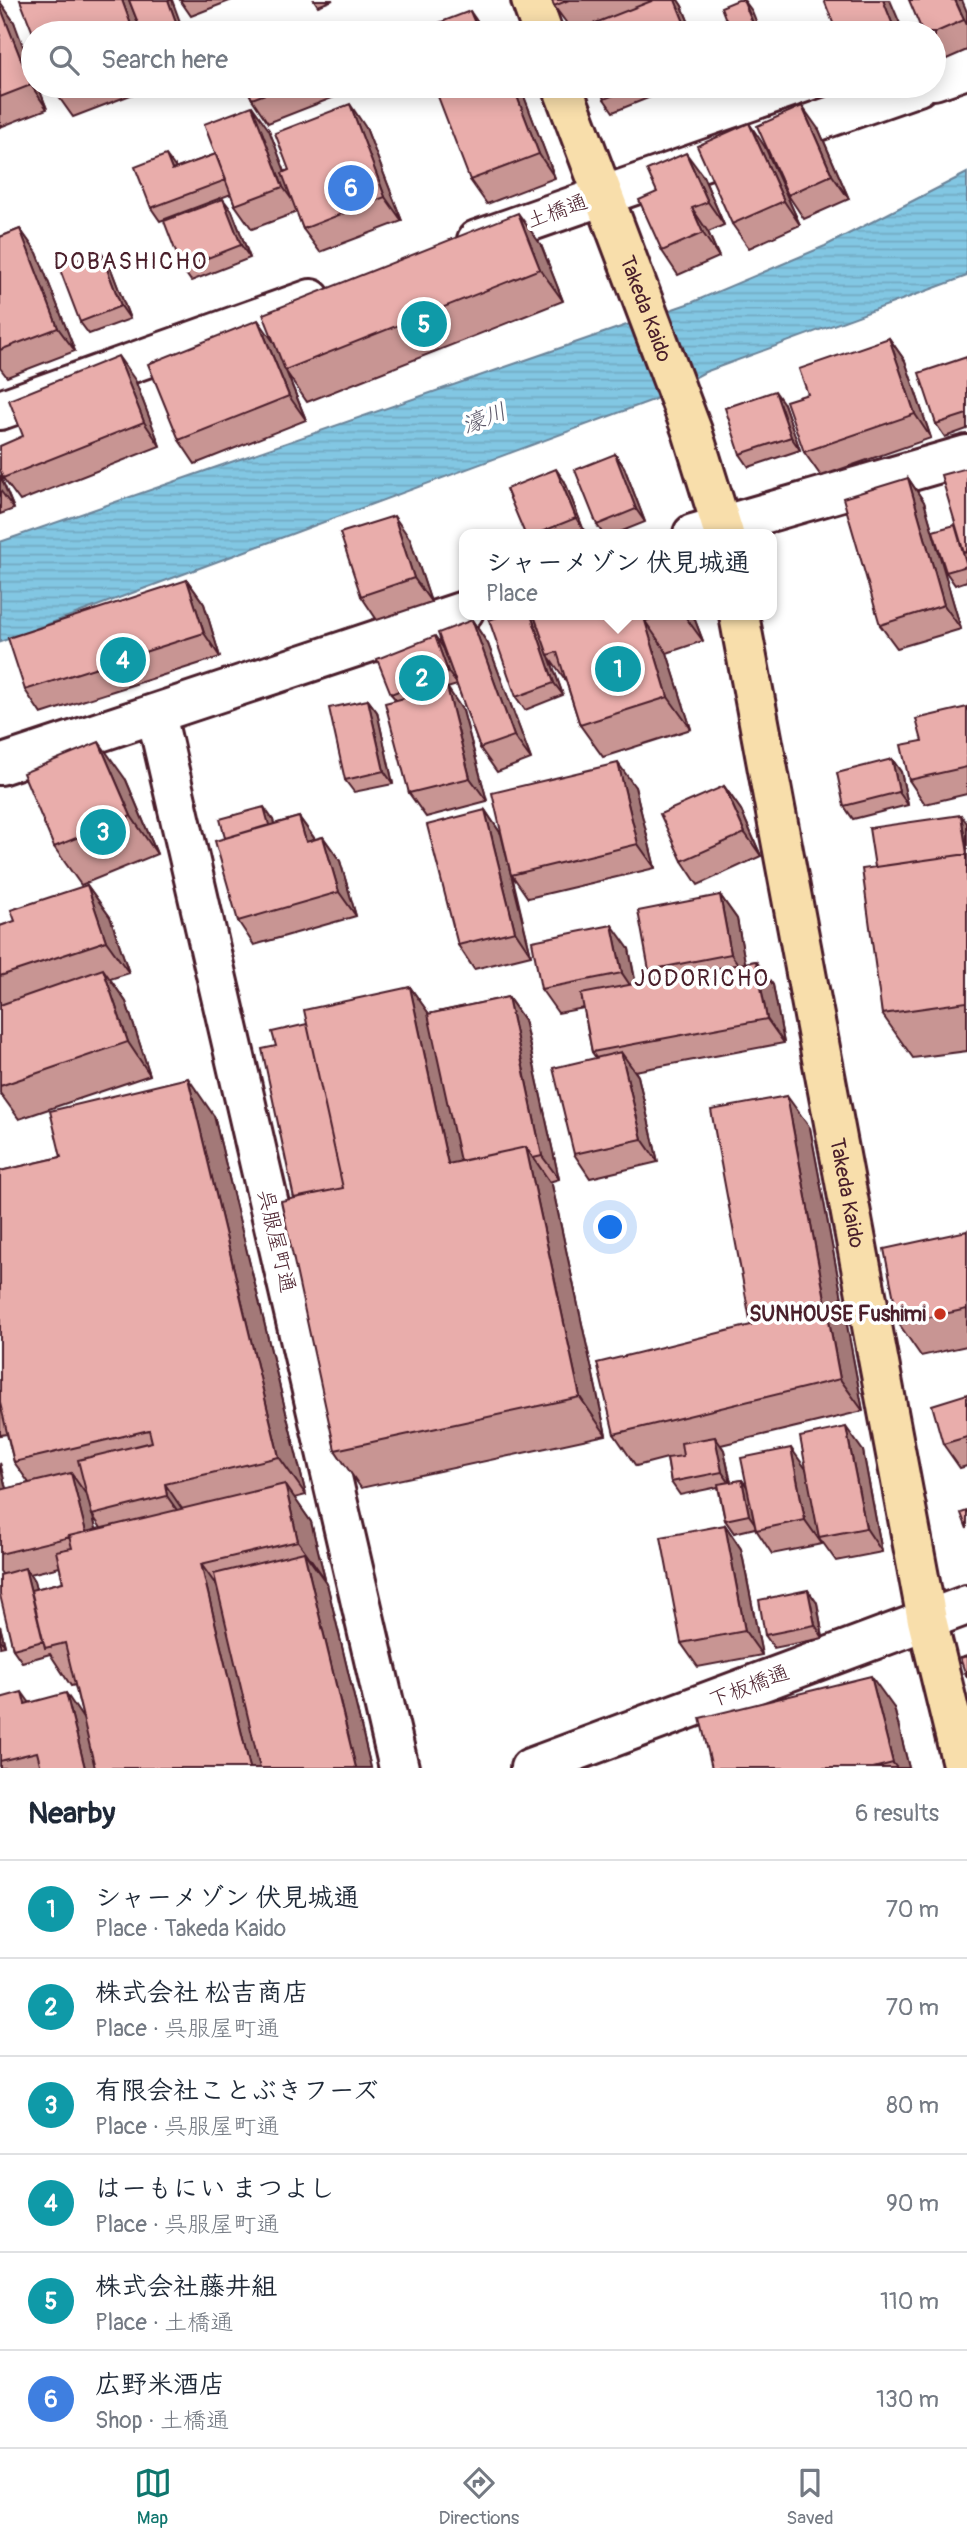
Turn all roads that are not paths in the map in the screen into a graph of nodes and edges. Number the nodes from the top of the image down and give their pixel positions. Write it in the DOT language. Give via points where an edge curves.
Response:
graph roads {
  1 [pos="531,0"];
  2 [pos="539,21"];
  3 [pos="967,69"];
  4 [pos="946,76"];
  5 [pos="566,98"];
  6 [pos="883,98"];
  7 [pos="602,195"];
  8 [pos="445,251"];
  9 [pos="340,289"];
  10 [pos="0,410"];
  11 [pos="967,455"];
  12 [pos="713,529"];
  13 [pos="720,529"];
  14 [pos="459,613"];
  15 [pos="740,620"];
  16 [pos="156,714"];
  17 [pos="0,765"];
  18 [pos="967,1605"];
  19 [pos="927,1620"];
  20 [pos="399,1768"];
  21 [pos="530,1768"];
  22 [pos="963,1768"];
  1 -- 2 [label="main road"];
  3 -- 4 [label="street"];
  5 -- 7 [label="main road, Takeda Kaido"];
  6 -- 7 [label="street, 土橋通"];
  7 -- 8 [label="street, 土橋通"];
  7 -- 12 [label="main road, Takeda Kaido" via="692,431"];
  9 -- 10 [label="street"];
  11 -- 13 [label="street"];
  14 -- 16 [label="street"];
  15 -- 19 [label="main road, Takeda Kaido"];
  16 -- 17 [label="street"];
  16 -- 20 [label="street, 呉服屋町通"];
  18 -- 19 [label="street, 下板橋通"];
  19 -- 21 [label="street, 下板橋通"];
  19 -- 22 [label="main road, Takeda Kaido"];
}
